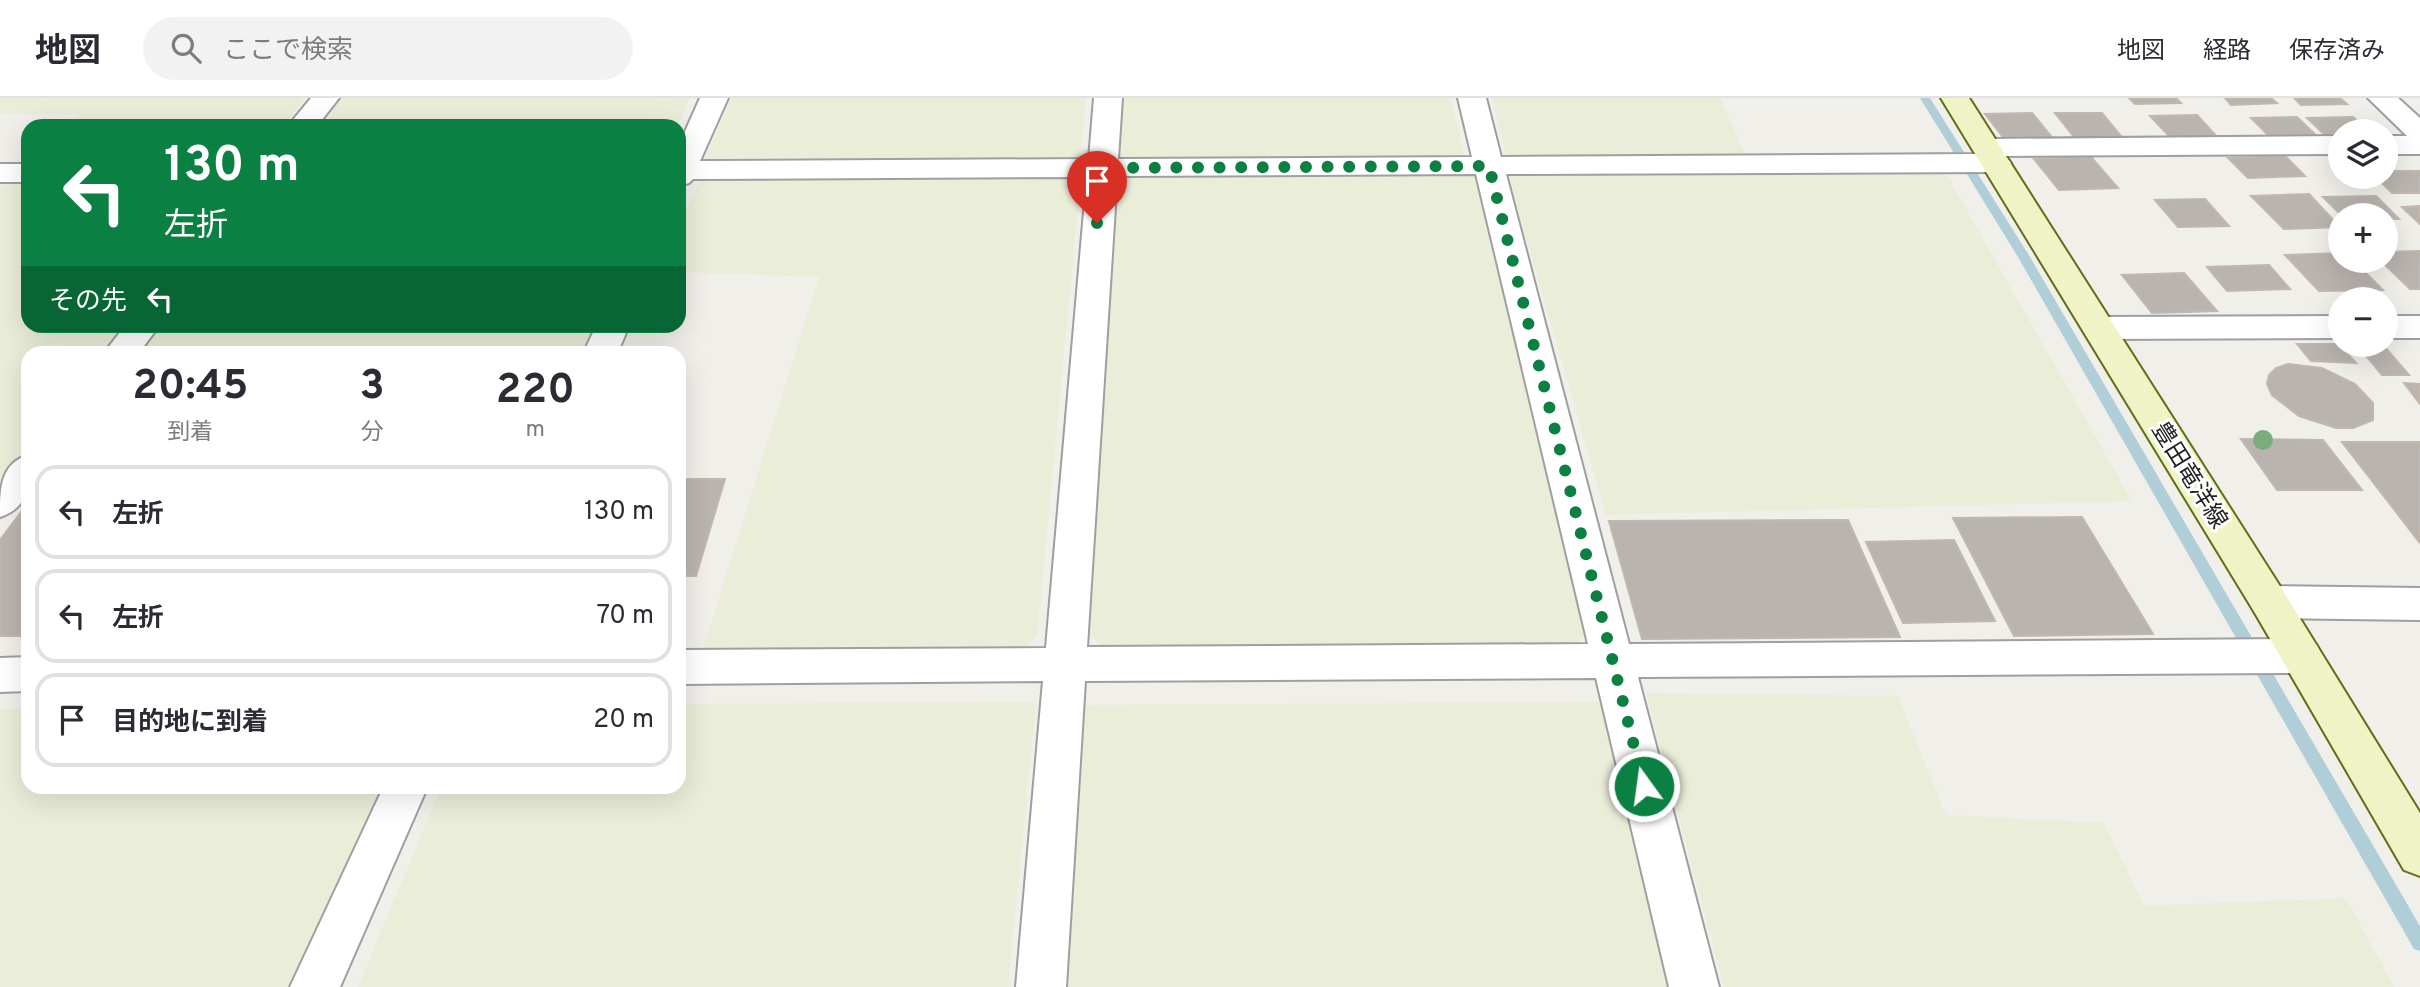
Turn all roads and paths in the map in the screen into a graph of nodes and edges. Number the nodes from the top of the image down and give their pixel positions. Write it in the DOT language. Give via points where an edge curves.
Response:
graph roads {
  1 [pos="325,98"];
  2 [pos="714,98"];
  3 [pos="1108,98"];
  4 [pos="1472,98"];
  5 [pos="1955,98"];
  6 [pos="2382,98"];
  7 [pos="308,119"];
  8 [pos="2420,133"];
  9 [pos="2328,145"];
  10 [pos="2398,145"];
  11 [pos="2420,145"];
  12 [pos="1992,155"];
  13 [pos="686,159"];
  14 [pos="1489,166"];
  15 [pos="1102,168"];
  16 [pos="686,172"];
  17 [pos="0,173"];
  18 [pos="21,173"];
  19 [pos="2328,327"];
  20 [pos="2398,327"];
  21 [pos="2420,327"];
  22 [pos="2099,328"];
  23 [pos="21,477"];
  24 [pos="0,503"];
  25 [pos="2269,602"];
  26 [pos="2420,604"];
  27 [pos="2301,656"];
  28 [pos="1612,660"];
  29 [pos="1063,663"];
  30 [pos="686,667"];
  31 [pos="21,674"];
  32 [pos="0,675"];
  33 [pos="402,794"];
  34 [pos="2420,855"];
  35 [pos="315,987"];
  36 [pos="1041,987"];
  37 [pos="1693,987"];
  1 -- 7 [label="street"];
  2 -- 13 [label="street"];
  3 -- 15 [label="street"];
  4 -- 14 [label="street"];
  5 -- 12 [label="main road, 豊田竜洋線"];
  6 -- 8 [label="street"];
  9 -- 12 [label="street"];
  10 -- 11 [label="street"];
  12 -- 14 [label="street"];
  12 -- 22 [label="main road, 豊田竜洋線"];
  14 -- 15 [label="street"];
  14 -- 28 [label="street"];
  15 -- 16 [label="street"];
  15 -- 29 [label="street"];
  17 -- 18 [label="street"];
  19 -- 22 [label="street"];
  20 -- 21 [label="street"];
  22 -- 25 [label="main road, 豊田竜洋線"];
  23 -- 24 [label="street"];
  25 -- 26 [label="street"];
  25 -- 27 [label="main road, 豊田竜洋線"];
  27 -- 28 [label="street"];
  27 -- 34 [label="main road, 豊田竜洋線"];
  28 -- 29 [label="street"];
  28 -- 37 [label="street"];
  29 -- 30 [label="street"];
  29 -- 36 [label="street"];
  31 -- 32 [label="street"];
  33 -- 35 [label="street"];
}
